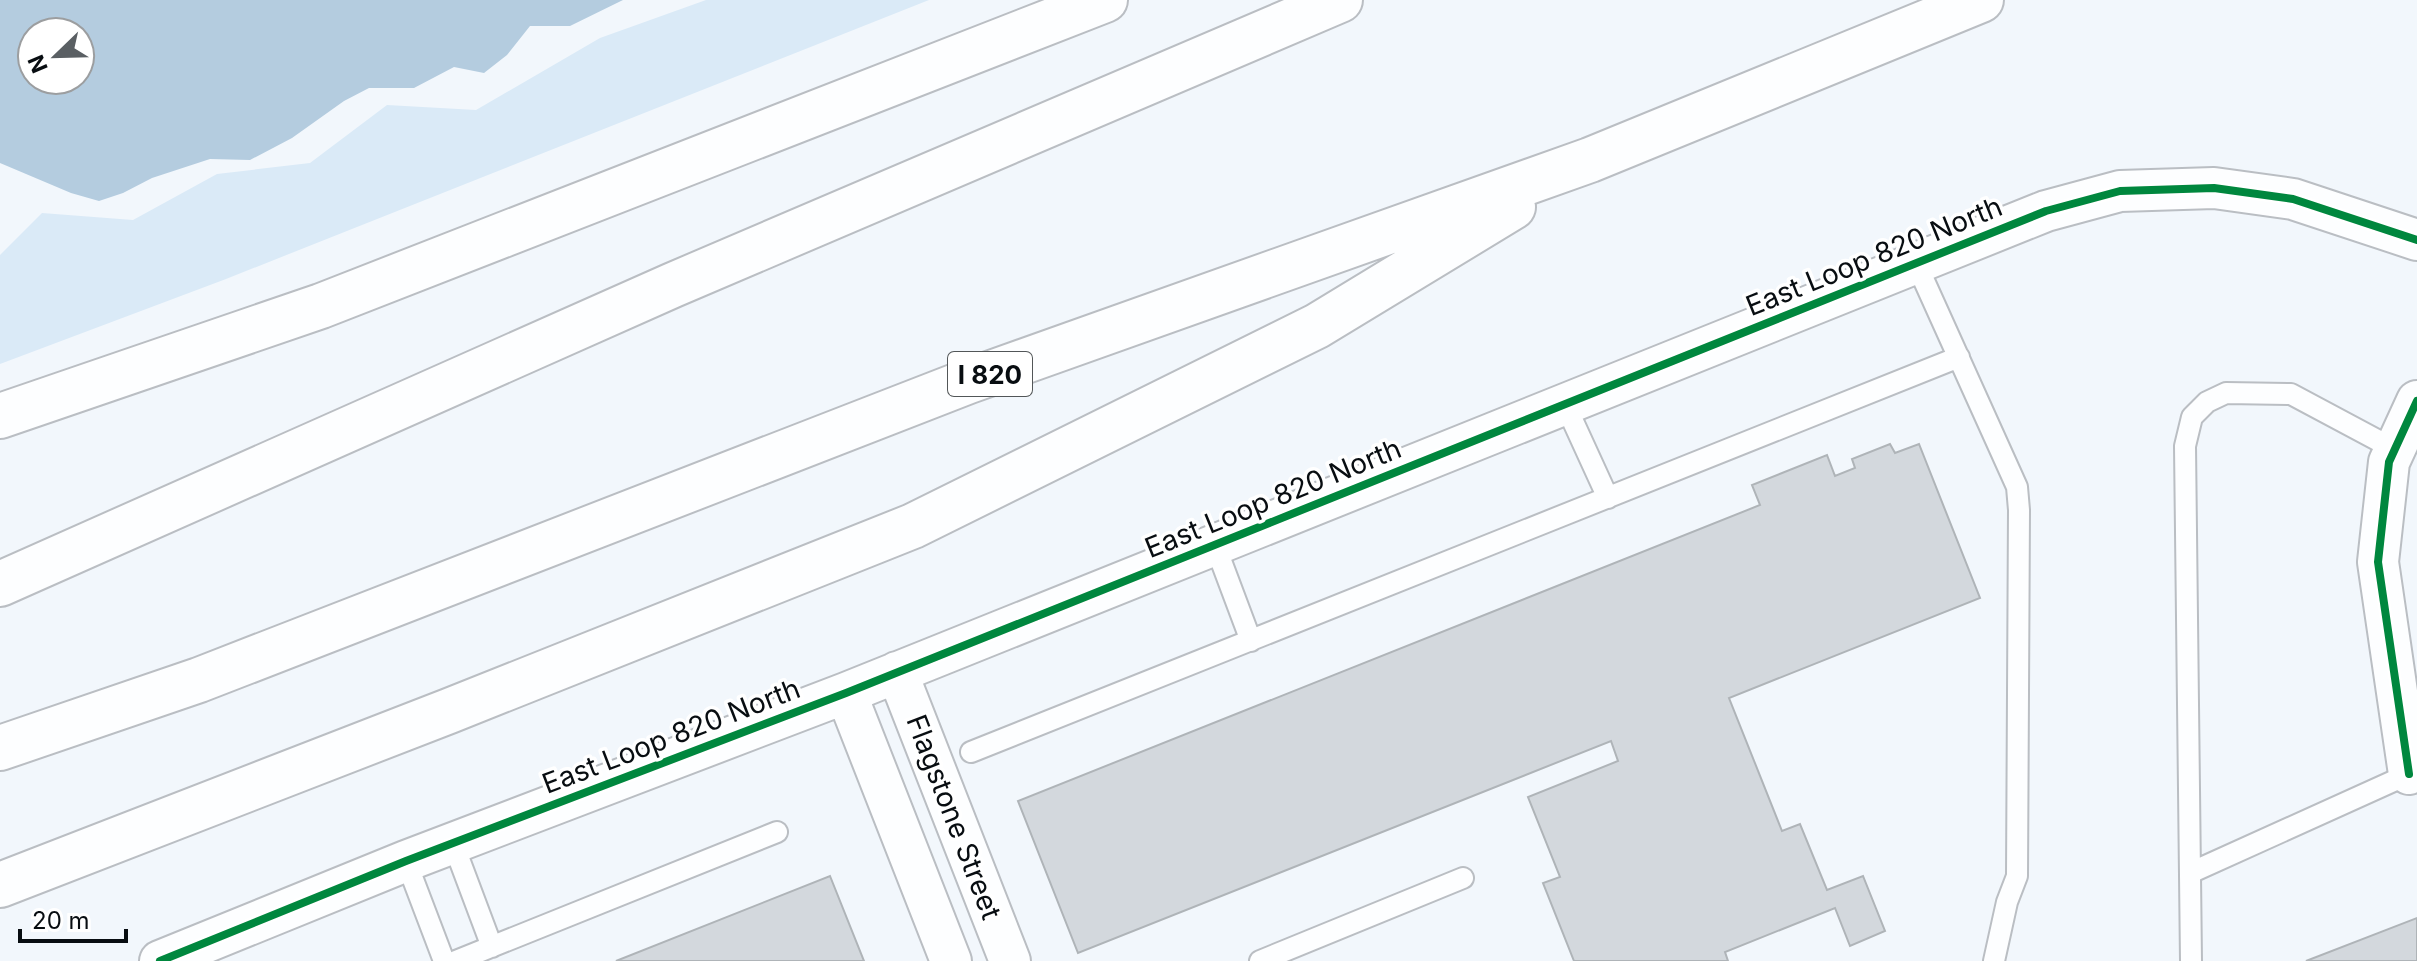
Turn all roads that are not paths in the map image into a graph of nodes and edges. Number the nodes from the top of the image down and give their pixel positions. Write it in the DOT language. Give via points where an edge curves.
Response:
graph roads {
  1 [pos="1105,0"];
  2 [pos="1340,0"];
  3 [pos="1981,0"];
  4 [pos="1590,160"];
  5 [pos="2417,240"];
  6 [pos="1916,263"];
  7 [pos="1959,357"];
  8 [pos="2417,401"];
  9 [pos="1565,404"];
  10 [pos="0,416"];
  11 [pos="2394,449"];
  12 [pos="1608,498"];
  13 [pos="1215,545"];
  14 [pos="0,584"];
  15 [pos="1251,641"];
  16 [pos="897,672"];
  17 [pos="846,693"];
  18 [pos="0,748"];
  19 [pos="971,752"];
  20 [pos="2409,774"];
  21 [pos="777,832"];
  22 [pos="453,843"];
  23 [pos="406,861"];
  24 [pos="2190,873"];
  25 [pos="1463,878"];
  26 [pos="0,885"];
  27 [pos="492,947"];
  28 [pos="160,961"];
  29 [pos="444,961"];
  30 [pos="456,961"];
  31 [pos="951,961"];
  32 [pos="1010,961"];
  33 [pos="1260,961"];
  34 [pos="1994,961"];
  35 [pos="2191,961"];
  1 -- 10 [label="highway" via="321,306"];
  2 -- 14 [label="highway" via="673,285"];
  3 -- 4 [label="highway, I 820"];
  4 -- 18 [label="highway, I 820" via="969,381 199,680"];
  4 -- 26 [label="highway" via="1317,326 913,526"];
  5 -- 6 [label="street, East Loop 820 North" via="2293,199 2214,188 2120,191 2046,211"];
  6 -- 7 [label="lane"];
  6 -- 9 [label="street, East Loop 820 North"];
  7 -- 12 [label="lane"];
  7 -- 34 [label="lane" via="2017,487 2019,510 2017,876"];
  8 -- 11 [label="street"];
  9 -- 12 [label="lane"];
  9 -- 13 [label="street, East Loop 820 North"];
  11 -- 20 [label="street" via="2378,562"];
  11 -- 24 [label="lane" via="2291,394 2226,393 2192,417 2185,446"];
  12 -- 15 [label="lane"];
  13 -- 15 [label="lane"];
  13 -- 16 [label="street, East Loop 820 North"];
  15 -- 19 [label="lane"];
  16 -- 17 [label="street, East Loop 820 North"];
  16 -- 32 [label="street, Flagstone Street"];
  17 -- 22 [label="street, East Loop 820 North"];
  17 -- 31 [label="street, Flagstone Street"];
  20 -- 24 [label="lane"];
  21 -- 27 [label="lane"];
  22 -- 23 [label="street, East Loop 820 North"];
  22 -- 27 [label="lane"];
  23 -- 28 [label="street, East Loop 820 North"];
  23 -- 29 [label="lane"];
  24 -- 35 [label="lane"];
  25 -- 33 [label="lane"];
  27 -- 30 [label="lane"];
}
